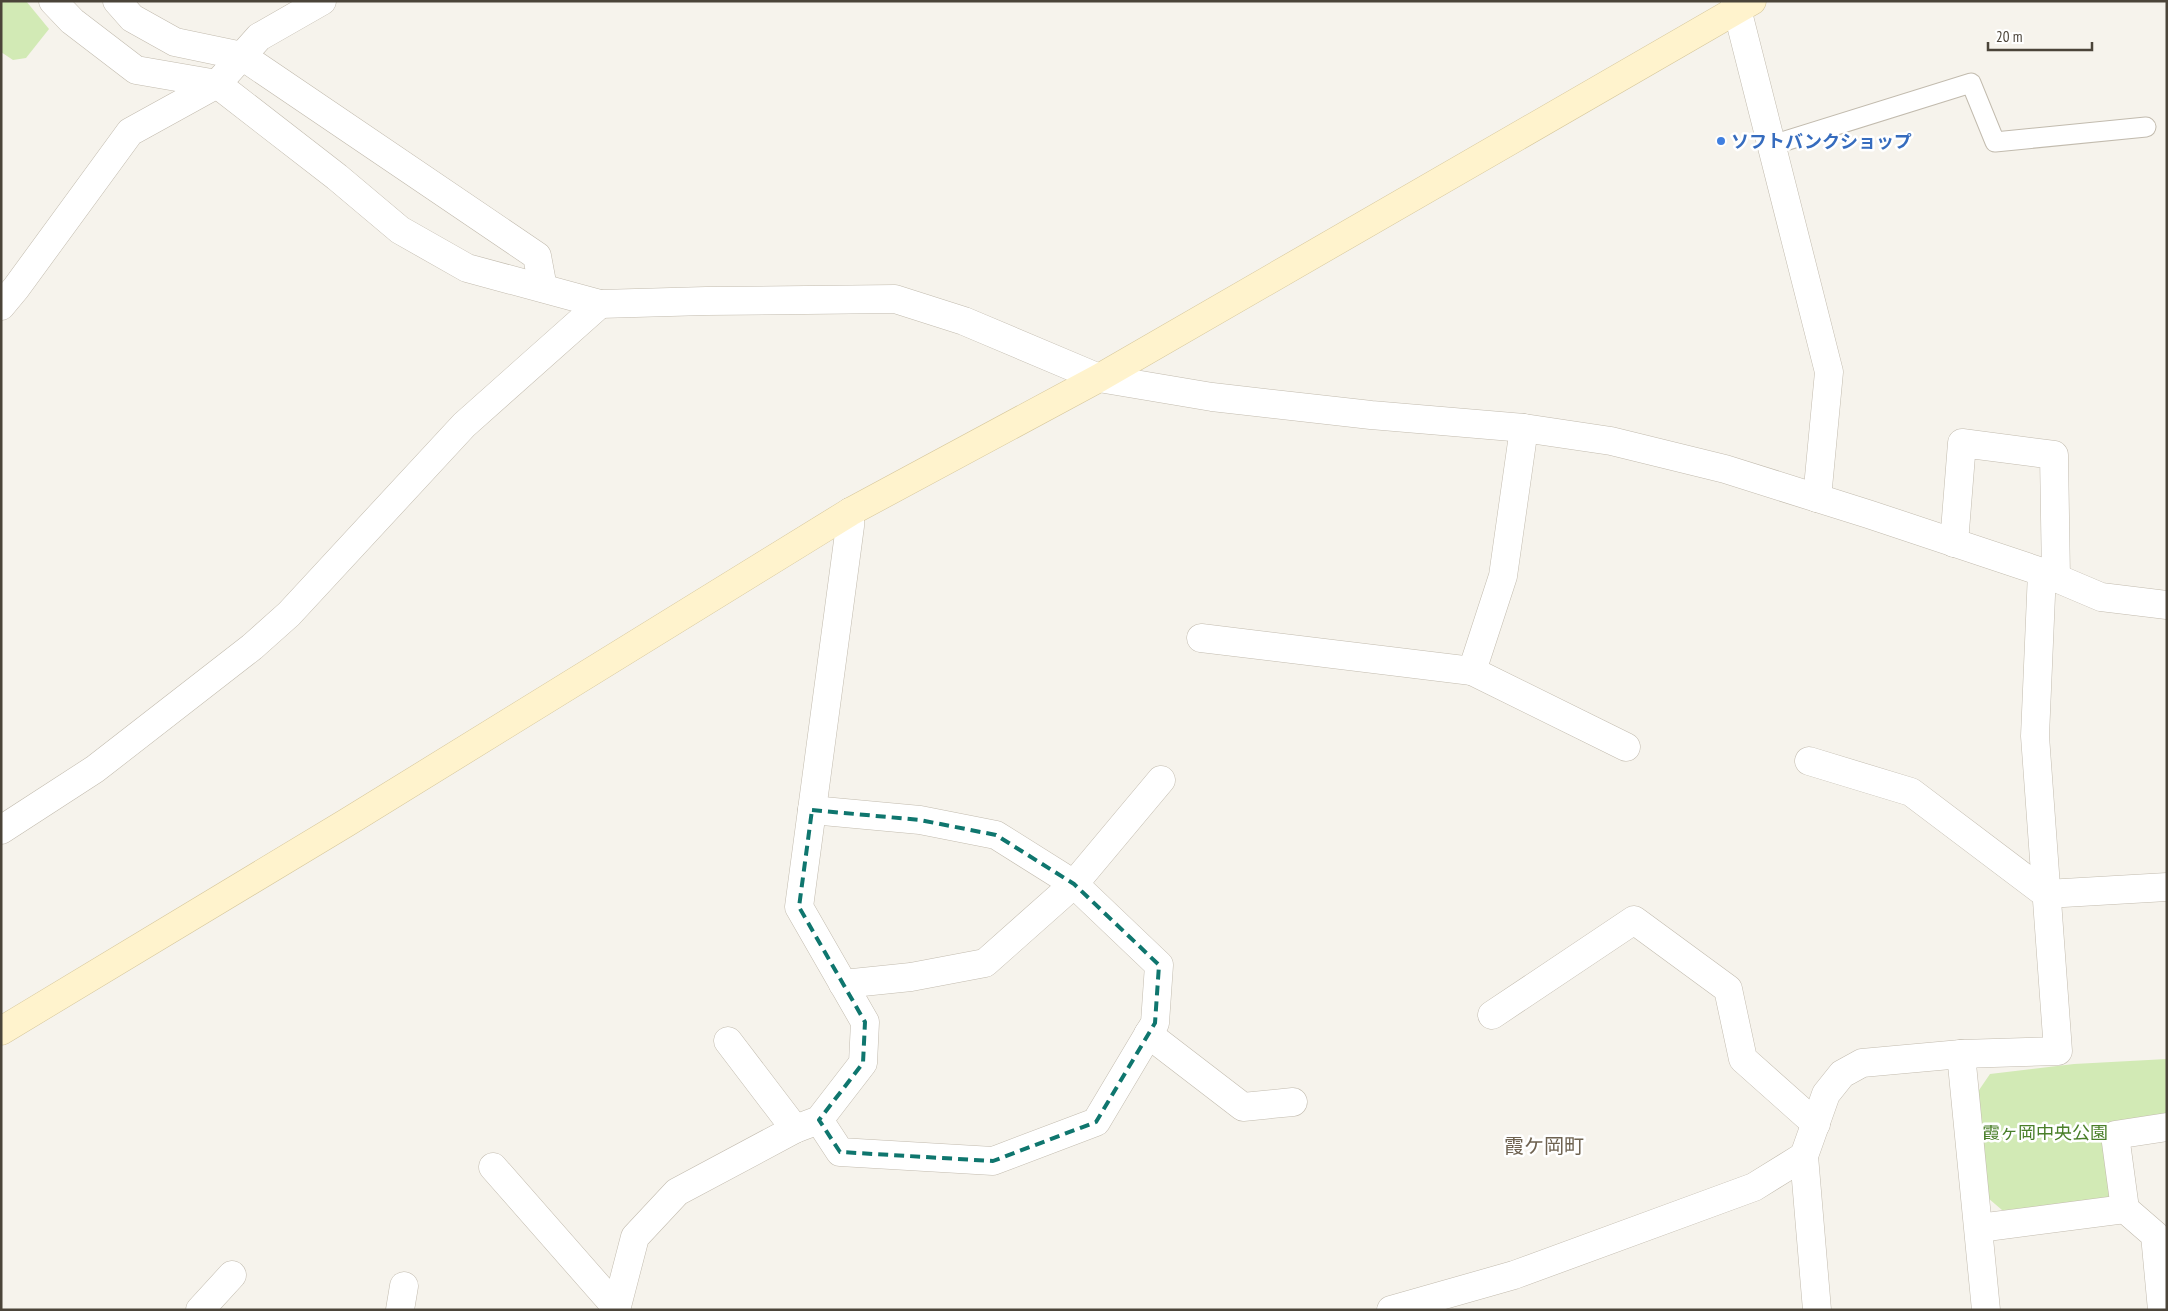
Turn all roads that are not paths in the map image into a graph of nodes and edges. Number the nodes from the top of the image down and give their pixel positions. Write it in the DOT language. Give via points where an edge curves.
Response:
graph roads {
  1 [pos="53,1"];
  2 [pos="117,1"];
  3 [pos="322,1"];
  4 [pos="1742,4"];
  5 [pos="242,56"];
  6 [pos="217,84"];
  7 [pos="2146,127"];
  8 [pos="1772,145"];
  9 [pos="542,288"];
  10 [pos="600,304"];
  11 [pos="1,306"];
  12 [pos="1099,378"];
  13 [pos="1524,428"];
  14 [pos="1817,498"];
  15 [pos="850,512"];
  16 [pos="1954,543"];
  17 [pos="2049,575"];
  18 [pos="2167,604"];
  19 [pos="1201,638"];
  20 [pos="1472,671"];
  21 [pos="1626,747"];
  22 [pos="1809,761"];
  23 [pos="1161,780"];
  24 [pos="812,810"];
  25 [pos="1,830"];
  26 [pos="1074,884"];
  27 [pos="2167,887"];
  28 [pos="2046,894"];
  29 [pos="843,984"];
  30 [pos="1492,1015"];
  31 [pos="1,1031"];
  32 [pos="1148,1034"];
  33 [pos="728,1040"];
  34 [pos="1961,1054"];
  35 [pos="1293,1102"];
  36 [pos="807,1124"];
  37 [pos="1816,1124"];
  38 [pos="2167,1127"];
  39 [pos="1804,1156"];
  40 [pos="493,1167"];
  41 [pos="2125,1209"];
  42 [pos="1979,1228"];
  43 [pos="232,1276"];
  44 [pos="616,1308"];
  45 [pos="200,1310"];
  46 [pos="1391,1310"];
  47 [pos="1817,1310"];
  48 [pos="1986,1310"];
  49 [pos="2162,1310"];
  1 -- 6 [label="street" via="72,21 136,70"];
  2 -- 5 [label="street" via="132,18 175,42"];
  3 -- 5 [label="street" via="259,37"];
  4 -- 8 [label="street"];
  4 -- 12 [label="street"];
  5 -- 6 [label="street"];
  5 -- 9 [label="street" via="537,256"];
  6 -- 9 [label="street" via="400,230 467,268"];
  6 -- 11 [label="street" via="130,132"];
  7 -- 8 [label="lane" via="1995,142 1971,83"];
  8 -- 14 [label="street" via="1829,372"];
  9 -- 10 [label="street"];
  10 -- 12 [label="street" via="895,299 964,321"];
  10 -- 25 [label="street" via="464,425 289,614 252,647 95,769"];
  12 -- 13 [label="street" via="1212,397"];
  12 -- 15 [label="street"];
  13 -- 14 [label="street" via="1620,444 1725,469"];
  13 -- 20 [label="street" via="1503,576"];
  14 -- 16 [label="street"];
  15 -- 24 [label="street"];
  15 -- 31 [label="street" via="363,813"];
  16 -- 17 [label="street"];
  16 -- 17 [label="street" via="1962,443 2054,456"];
  17 -- 18 [label="street" via="2101,597"];
  17 -- 28 [label="street" via="2035,736"];
  19 -- 20 [label="street"];
  20 -- 21 [label="street"];
  22 -- 28 [label="street" via="1911,792"];
  23 -- 26 [label="street"];
  24 -- 26 [label="street" via="920,820 996,836"];
  24 -- 29 [label="street" via="799,907"];
  26 -- 29 [label="street" via="985,964"];
  26 -- 32 [label="street" via="1159,966 1155,1023"];
  27 -- 28 [label="street"];
  28 -- 34 [label="street" via="2058,1051"];
  29 -- 36 [label="street" via="865,1022 863,1063"];
  30 -- 37 [label="street" via="1634,920 1728,989 1742,1059"];
  32 -- 35 [label="street" via="1243,1108"];
  32 -- 36 [label="street" via="1096,1122 993,1161 840,1152"];
  33 -- 36 [label="street"];
  34 -- 37 [label="street" via="1862,1062 1842,1074 1826,1094"];
  34 -- 42 [label="street"];
  36 -- 44 [label="street" via="677,1192 635,1237"];
  37 -- 39 [label="street"];
  38 -- 41 [label="street" via="2115,1135"];
  39 -- 46 [label="street" via="1754,1187 1514,1275"];
  39 -- 47 [label="street"];
  40 -- 44 [label="street"];
  41 -- 42 [label="street"];
  41 -- 49 [label="street" via="2155,1235"];
  42 -- 48 [label="street"];
  43 -- 45 [label="street"];
}
